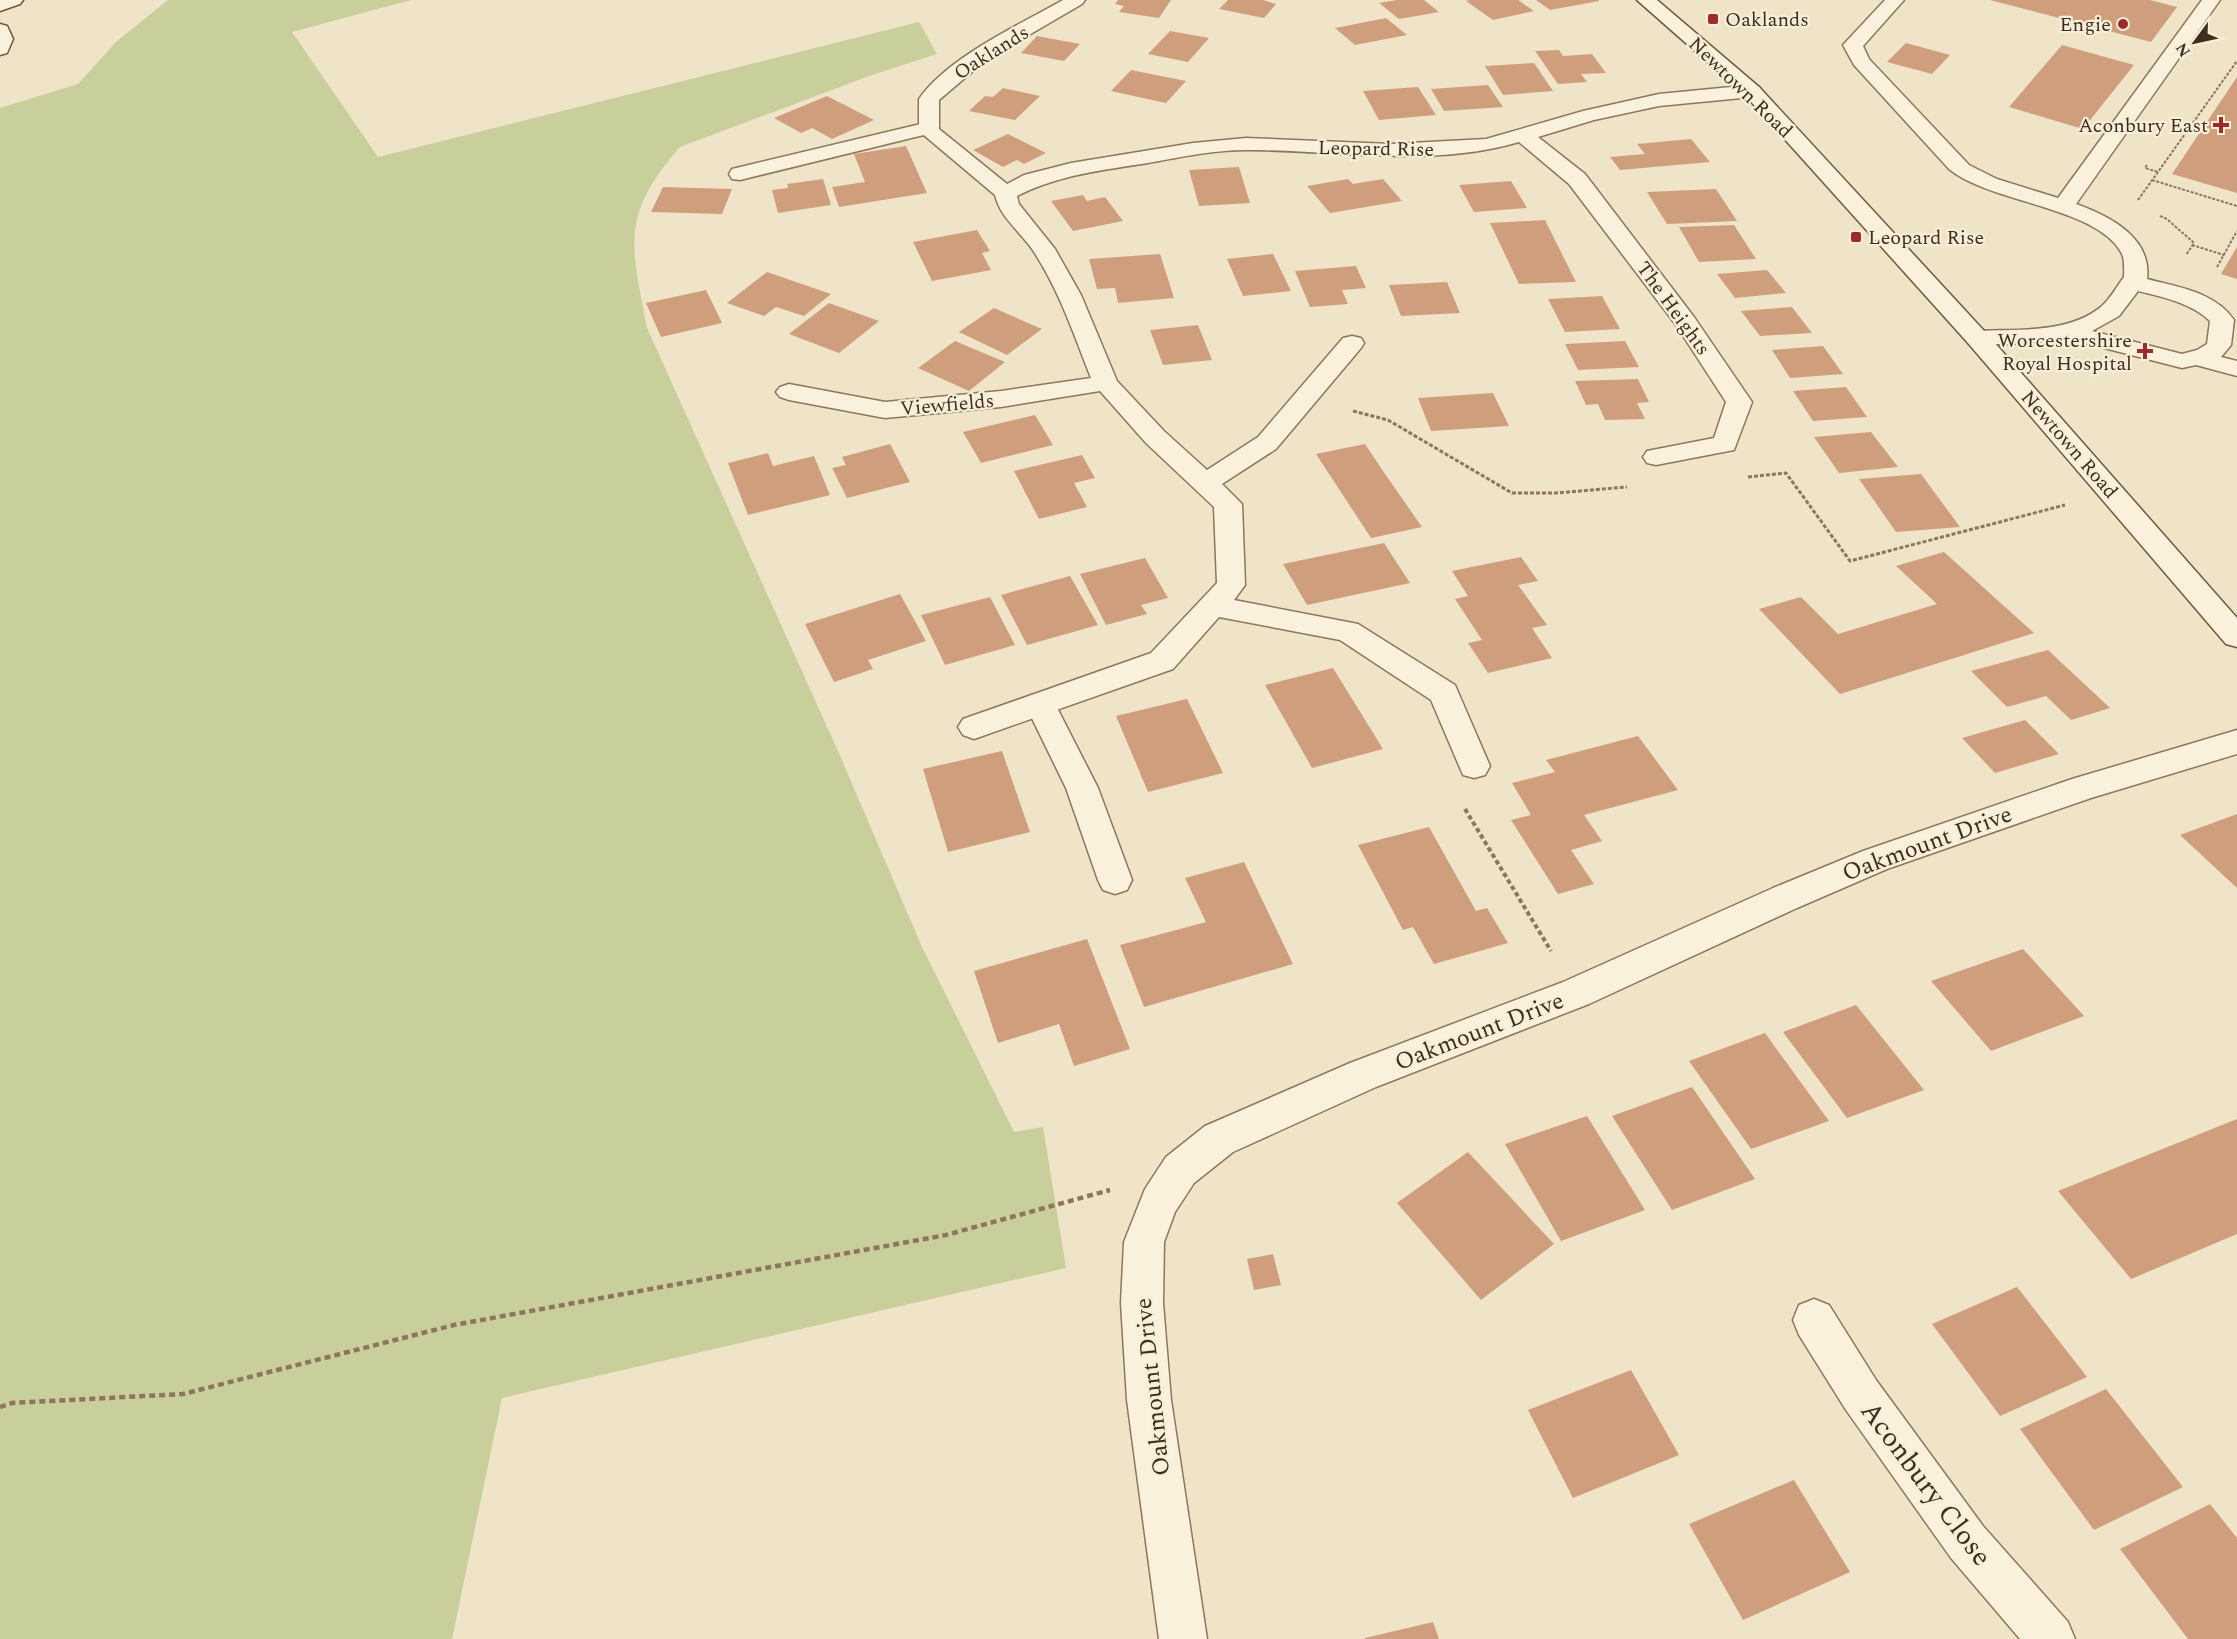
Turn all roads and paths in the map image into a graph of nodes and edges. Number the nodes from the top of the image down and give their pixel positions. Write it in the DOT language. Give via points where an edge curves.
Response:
graph roads {
  1 [pos="14,0"];
  2 [pos="1076,0"];
  3 [pos="1646,0"];
  4 [pos="1895,0"];
  5 [pos="2211,0"];
  6 [pos="0,6"];
  7 [pos="0,30"];
  8 [pos="0,49"];
  9 [pos="2237,61"];
  10 [pos="1752,92"];
  11 [pos="929,128"];
  12 [pos="1524,136"];
  13 [pos="740,174"];
  14 [pos="2152,180"];
  15 [pos="1005,193"];
  16 [pos="2136,204"];
  17 [pos="2063,206"];
  18 [pos="2237,206"];
  19 [pos="2237,231"];
  20 [pos="2192,245"];
  21 [pos="2224,255"];
  22 [pos="2217,267"];
  23 [pos="2132,282"];
  24 [pos="2065,331"];
  25 [pos="1977,338"];
  26 [pos="1352,343"];
  27 [pos="2196,358"];
  28 [pos="2237,369"];
  29 [pos="1106,383"];
  30 [pos="789,392"];
  31 [pos="1305,398"];
  32 [pos="1656,457"];
  33 [pos="1739,478"];
  34 [pos="1205,483"];
  35 [pos="1635,487"];
  36 [pos="2112,493"];
  37 [pos="1212,606"];
  38 [pos="2237,637"];
  39 [pos="1040,704"];
  40 [pos="974,728"];
  41 [pos="2237,742"];
  42 [pos="1474,766"];
  43 [pos="1115,880"];
  44 [pos="1576,993"];
  45 [pos="1180,1170"];
  46 [pos="1814,1320"];
  47 [pos="0,1407"];
  48 [pos="1183,1639"];
  49 [pos="2051,1639"];
  1 -- 6 [label="street"];
  2 -- 11 [label="street, Oaklands" via="948,78 929,99"];
  3 -- 10 [label="street, Newtown Road"];
  4 -- 17 [label="street" via="1853,45 1861,61 1964,171"];
  5 -- 17 [label="street"];
  7 -- 8 [label="street" via="4,39"];
  9 -- 14 [label="path"];
  10 -- 12 [label="street, Leopard Rise" via="1659,100 1590,115"];
  10 -- 25 [label="street, Newtown Road"];
  11 -- 13 [label="street"];
  11 -- 15 [label="street"];
  12 -- 15 [label="street, Leopard Rise" via="1487,146 1431,149 1246,144 1193,149 1101,162 1032,180"];
  12 -- 32 [label="street, The Heights" via="1577,179 1686,322 1739,402 1725,444"];
  14 -- 16 [label="path"];
  14 -- 18 [label="path"];
  15 -- 29 [label="street" via="1008,205 1044,249 1069,295"];
  17 -- 23 [label="street" via="2109,229 2124,242 2136,267"];
  19 -- 21 [label="path"];
  20 -- 21 [label="path"];
  21 -- 22 [label="path"];
  23 -- 24 [label="street" via="2108,313 2092,323"];
  23 -- 27 [label="street" via="2189,298 2222,320 2214,351"];
  24 -- 25 [label="street"];
  24 -- 27 [label="street" via="2182,361"];
  25 -- 36 [label="street, Newtown Road"];
  26 -- 31 [label="street"];
  27 -- 28 [label="street"];
  29 -- 30 [label="street, Viewfields" via="1001,399 885,410"];
  29 -- 34 [label="street" via="1155,437"];
  31 -- 34 [label="street" via="1267,443"];
  31 -- 35 [label="path" via="1388,420 1512,493"];
  33 -- 36 [label="path" via="1786,473 1850,561"];
  34 -- 37 [label="street" via="1228,504 1231,585"];
  36 -- 38 [label="street, Newtown Road"];
  37 -- 39 [label="street" via="1162,661"];
  37 -- 42 [label="street" via="1348,631 1444,693"];
  39 -- 40 [label="street"];
  39 -- 43 [label="street" via="1082,788"];
  41 -- 44 [label="street, Oakmount Drive" via="2083,788 1875,860"];
  42 -- 44 [label="path" via="1460,801"];
  44 -- 45 [label="street, Oakmount Drive" via="1363,1075 1219,1139"];
  45 -- 47 [label="path" via="946,1235 454,1325 183,1394 12,1403"];
  45 -- 48 [label="street, Oakmount Drive" via="1159,1202 1144,1242 1142,1303 1149,1400"];
  46 -- 49 [label="street, Aconbury Close" via="1861,1395 1967,1542"];
}
